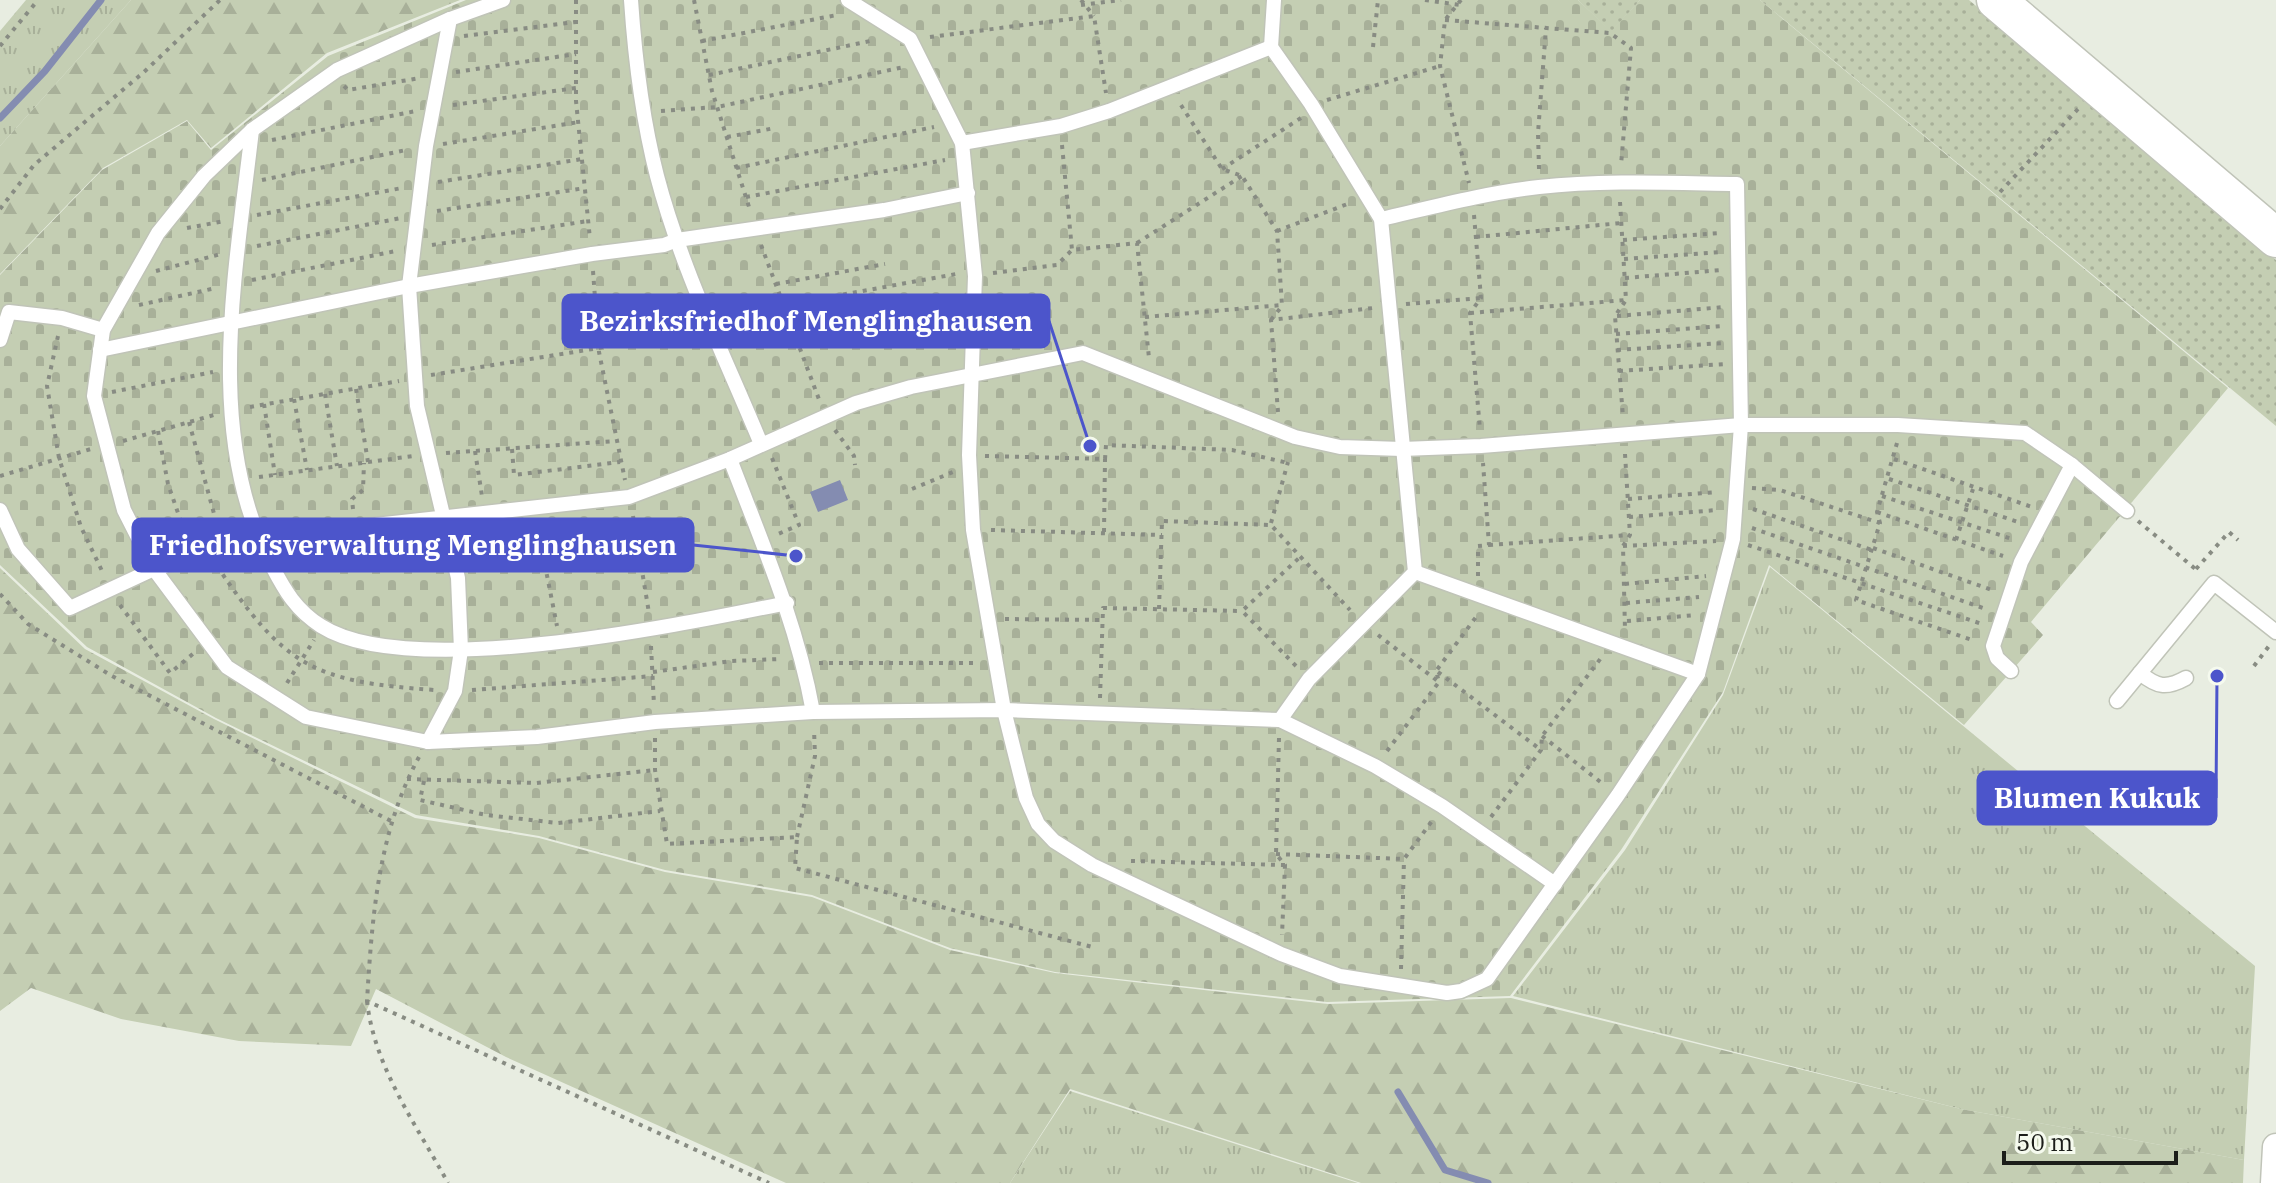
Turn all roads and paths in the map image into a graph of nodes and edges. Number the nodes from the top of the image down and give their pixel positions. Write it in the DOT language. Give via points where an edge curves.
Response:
graph roads {
  1 [pos="38,0"];
  2 [pos="220,0"];
  3 [pos="503,0"];
  4 [pos="576,0"];
  5 [pos="631,0"];
  6 [pos="694,0"];
  7 [pos="848,0"];
  8 [pos="1121,0"];
  9 [pos="1274,0"];
  10 [pos="1378,0"];
  11 [pos="1425,0"];
  12 [pos="1996,0"];
  13 [pos="1081,2"];
  14 [pos="1460,2"];
  15 [pos="865,11"];
  16 [pos="1094,16"];
  17 [pos="450,19"];
  18 [pos="1445,20"];
  19 [pos="576,22"];
  20 [pos="1546,28"];
  21 [pos="906,36"];
  22 [pos="446,38"];
  23 [pos="702,41"];
  24 [pos="0,46"];
  25 [pos="1271,47"];
  26 [pos="1373,47"];
  27 [pos="576,54"];
  28 [pos="922,62"];
  29 [pos="1440,66"];
  30 [pos="334,72"];
  31 [pos="439,74"];
  32 [pos="709,75"];
  33 [pos="2099,87"];
  34 [pos="576,88"];
  35 [pos="1170,88"];
  36 [pos="717,107"];
  37 [pos="1312,107"];
  38 [pos="433,108"];
  39 [pos="1109,111"];
  40 [pos="643,113"];
  41 [pos="952,123"];
  42 [pos="1061,126"];
  43 [pos="775,128"];
  44 [pos="251,137"];
  45 [pos="727,137"];
  46 [pos="963,150"];
  47 [pos="736,168"];
  48 [pos="1222,169"];
  49 [pos="1242,176"];
  50 [pos="1619,182"];
  51 [pos="1540,187"];
  52 [pos="2000,192"];
  53 [pos="968,193"];
  54 [pos="1369,196"];
  55 [pos="745,197"];
  56 [pos="1473,197"];
  57 [pos="0,209"];
  58 [pos="243,218"];
  59 [pos="1381,219"];
  60 [pos="1622,223"];
  61 [pos="756,229"];
  62 [pos="1277,231"];
  63 [pos="1737,231"];
  64 [pos="158,233"];
  65 [pos="1476,237"];
  66 [pos="2276,238"];
  67 [pos="677,240"];
  68 [pos="1623,240"];
  69 [pos="1137,243"];
  70 [pos="240,249"];
  71 [pos="1072,250"];
  72 [pos="1738,251"];
  73 [pos="592,254"];
  74 [pos="1624,259"];
  75 [pos="885,264"];
  76 [pos="1738,269"];
  77 [pos="975,273"];
  78 [pos="133,277"];
  79 [pos="1625,278"];
  80 [pos="236,283"];
  81 [pos="776,284"];
  82 [pos="409,286"];
  83 [pos="1481,298"];
  84 [pos="1626,300"];
  85 [pos="784,305"];
  86 [pos="1282,305"];
  87 [pos="1389,306"];
  88 [pos="1738,306"];
  89 [pos="115,310"];
  90 [pos="1470,313"];
  91 [pos="1615,316"];
  92 [pos="1145,317"];
  93 [pos="62,318"];
  94 [pos="709,319"];
  95 [pos="1271,320"];
  96 [pos="232,322"];
  97 [pos="1739,325"];
  98 [pos="103,330"];
  99 [pos="1616,334"];
  100 [pos="0,340"];
  101 [pos="1739,342"];
  102 [pos="599,348"];
  103 [pos="100,350"];
  104 [pos="1617,350"];
  105 [pos="1740,363"];
  106 [pos="232,368"];
  107 [pos="1619,371"];
  108 [pos="971,374"];
  109 [pos="1150,377"];
  110 [pos="415,378"];
  111 [pos="355,389"];
  112 [pos="325,394"];
  113 [pos="94,396"];
  114 [pos="294,399"];
  115 [pos="264,404"];
  116 [pos="231,410"];
  117 [pos="825,416"];
  118 [pos="189,422"];
  119 [pos="1741,425"];
  120 [pos="1898,425"];
  121 [pos="1279,430"];
  122 [pos="158,431"];
  123 [pos="1624,433"];
  124 [pos="1295,437"];
  125 [pos="764,443"];
  126 [pos="104,446"];
  127 [pos="1481,446"];
  128 [pos="511,448"];
  129 [pos="1402,449"];
  130 [pos="475,451"];
  131 [pos="59,458"];
  132 [pos="730,459"];
  133 [pos="1105,459"];
  134 [pos="1894,459"];
  135 [pos="969,460"];
  136 [pos="620,462"];
  137 [pos="1288,463"];
  138 [pos="855,465"];
  139 [pos="2072,465"];
  140 [pos="337,466"];
  141 [pos="307,470"];
  142 [pos="275,475"];
  143 [pos="0,476"];
  144 [pos="1888,478"];
  145 [pos="1974,488"];
  146 [pos="912,489"];
  147 [pos="1882,496"];
  148 [pos="629,497"];
  149 [pos="1628,499"];
  150 [pos="1736,502"];
  151 [pos="1968,506"];
  152 [pos="533,507"];
  153 [pos="0,510"];
  154 [pos="2127,511"];
  155 [pos="485,512"];
  156 [pos="1877,512"];
  157 [pos="2047,512"];
  158 [pos="444,517"];
  159 [pos="1629,517"];
  160 [pos="1880,523"];
  161 [pos="1962,523"];
  162 [pos="1271,525"];
  163 [pos="355,527"];
  164 [pos="2038,529"];
  165 [pos="973,530"];
  166 [pos="1104,533"];
  167 [pos="1162,535"];
  168 [pos="1630,535"];
  169 [pos="257,538"];
  170 [pos="761,540"];
  171 [pos="1956,540"];
  172 [pos="2238,540"];
  173 [pos="1489,545"];
  174 [pos="2029,545"];
  175 [pos="222,546"];
  176 [pos="1872,549"];
  177 [pos="193,556"];
  178 [pos="1300,558"];
  179 [pos="2021,562"];
  180 [pos="1867,566"];
  181 [pos="154,569"];
  182 [pos="2196,569"];
  183 [pos="1415,572"];
  184 [pos="1724,575"];
  185 [pos="2214,583"];
  186 [pos="1625,584"];
  187 [pos="1861,584"];
  188 [pos="0,594"];
  189 [pos="1719,595"];
  190 [pos="1473,596"];
  191 [pos="2010,596"];
  192 [pos="1488,601"];
  193 [pos="787,603"];
  194 [pos="1626,603"];
  195 [pos="1159,609"];
  196 [pos="1242,611"];
  197 [pos="1714,614"];
  198 [pos="2003,615"];
  199 [pos="987,618"];
  200 [pos="1102,620"];
  201 [pos="1627,621"];
  202 [pos="1364,624"];
  203 [pos="322,627"];
  204 [pos="1998,630"];
  205 [pos="651,631"];
  206 [pos="2276,634"];
  207 [pos="560,640"];
  208 [pos="1615,645"];
  209 [pos="1993,646"];
  210 [pos="461,650"];
  211 [pos="804,661"];
  212 [pos="996,663"];
  213 [pos="2254,666"];
  214 [pos="1436,671"];
  215 [pos="2011,671"];
  216 [pos="653,672"];
  217 [pos="2140,673"];
  218 [pos="1698,674"];
  219 [pos="2186,678"];
  220 [pos="1309,679"];
  221 [pos="1439,682"];
  222 [pos="278,699"];
  223 [pos="2117,701"];
  224 [pos="1004,710"];
  225 [pos="813,712"];
  226 [pos="1099,714"];
  227 [pos="1280,720"];
  228 [pos="655,722"];
  229 [pos="1542,736"];
  230 [pos="428,742"];
  231 [pos="1541,750"];
  232 [pos="1375,766"];
  233 [pos="655,770"];
  234 [pos="424,781"];
  235 [pos="1618,795"];
  236 [pos="1442,806"];
  237 [pos="661,810"];
  238 [pos="391,821"];
  239 [pos="1480,831"];
  240 [pos="797,837"];
  241 [pos="1276,854"];
  242 [pos="1404,859"];
  243 [pos="1092,865"];
  244 [pos="1285,865"];
  245 [pos="1555,884"];
  246 [pos="1096,948"];
  247 [pos="1281,954"];
  248 [pos="1401,988"];
  249 [pos="367,1001"];
  250 [pos="2276,1147"];
  251 [pos="448,1183"];
  252 [pos="769,1183"];
  253 [pos="2274,1183"];
  1 -- 24 [label="path"];
  2 -- 57 [label="path" via="34,165"];
  3 -- 17 [label="lane"];
  4 -- 19 [label="path"];
  5 -- 40 [label="lane"];
  6 -- 23 [label="path"];
  7 -- 15 [label="lane"];
  8 -- 13 [label="path"];
  9 -- 25 [label="lane"];
  10 -- 26 [label="path"];
  11 -- 14 [label="path"];
  12 -- 33 [label="street"];
  13 -- 16 [label="path"];
  14 -- 18 [label="path"];
  15 -- 21 [label="lane"];
  15 -- 23 [label="path"];
  16 -- 21 [label="path"];
  16 -- 39 [label="path"];
  17 -- 22 [label="lane"];
  17 -- 30 [label="lane"];
  18 -- 20 [label="path"];
  18 -- 29 [label="path"];
  19 -- 22 [label="path"];
  19 -- 27 [label="path"];
  20 -- 50 [label="path" via="1610,33 1631,48"];
  20 -- 51 [label="path" via="1538,133"];
  21 -- 28 [label="lane"];
  21 -- 32 [label="path"];
  22 -- 31 [label="lane"];
  23 -- 32 [label="path"];
  25 -- 35 [label="lane"];
  25 -- 37 [label="lane"];
  27 -- 31 [label="path"];
  27 -- 34 [label="path"];
  28 -- 36 [label="path"];
  28 -- 41 [label="lane"];
  29 -- 37 [label="path"];
  29 -- 56 [label="path"];
  30 -- 31 [label="path" via="348,90"];
  30 -- 44 [label="lane"];
  31 -- 38 [label="lane"];
  32 -- 36 [label="path"];
  33 -- 52 [label="path"];
  33 -- 66 [label="street"];
  34 -- 38 [label="path"];
  34 -- 73 [label="path"];
  35 -- 39 [label="lane"];
  35 -- 48 [label="path"];
  36 -- 40 [label="path"];
  36 -- 45 [label="path"];
  37 -- 48 [label="path"];
  37 -- 54 [label="lane"];
  38 -- 44 [label="path"];
  38 -- 82 [label="lane"];
  39 -- 42 [label="lane"];
  40 -- 67 [label="lane"];
  41 -- 46 [label="lane"];
  41 -- 47 [label="path"];
  42 -- 46 [label="lane"];
  42 -- 71 [label="path"];
  43 -- 45 [label="path"];
  44 -- 58 [label="lane"];
  44 -- 64 [label="lane" via="204,176"];
  45 -- 47 [label="path"];
  46 -- 53 [label="lane"];
  46 -- 55 [label="path"];
  47 -- 55 [label="path"];
  48 -- 49 [label="path"];
  49 -- 62 [label="path"];
  49 -- 69 [label="path"];
  50 -- 51 [label="lane"];
  50 -- 60 [label="path"];
  50 -- 63 [label="lane" via="1737,184"];
  51 -- 56 [label="lane"];
  53 -- 61 [label="lane"];
  53 -- 77 [label="lane"];
  54 -- 59 [label="lane"];
  54 -- 62 [label="path"];
  55 -- 61 [label="path"];
  56 -- 59 [label="lane"];
  56 -- 65 [label="path"];
  58 -- 64 [label="path"];
  58 -- 70 [label="lane"];
  59 -- 87 [label="lane"];
  60 -- 65 [label="path"];
  60 -- 68 [label="path"];
  61 -- 67 [label="lane"];
  61 -- 81 [label="path"];
  62 -- 86 [label="path"];
  63 -- 68 [label="path"];
  63 -- 72 [label="lane"];
  64 -- 78 [label="lane"];
  65 -- 83 [label="path"];
  67 -- 73 [label="lane"];
  67 -- 94 [label="lane"];
  68 -- 74 [label="path"];
  69 -- 71 [label="path"];
  69 -- 92 [label="path"];
  70 -- 78 [label="path"];
  70 -- 80 [label="lane"];
  71 -- 77 [label="path" via="1057,265"];
  72 -- 74 [label="path"];
  72 -- 76 [label="lane"];
  73 -- 82 [label="lane"];
  73 -- 102 [label="path"];
  74 -- 79 [label="path"];
  75 -- 81 [label="path"];
  76 -- 79 [label="path"];
  76 -- 88 [label="lane"];
  77 -- 85 [label="path"];
  77 -- 108 [label="lane"];
  78 -- 89 [label="lane"];
  79 -- 84 [label="path"];
  80 -- 89 [label="path"];
  80 -- 96 [label="lane"];
  81 -- 85 [label="path"];
  82 -- 96 [label="lane"];
  82 -- 110 [label="lane"];
  83 -- 87 [label="path"];
  83 -- 90 [label="path"];
  84 -- 90 [label="path"];
  84 -- 91 [label="path"];
  85 -- 94 [label="path"];
  85 -- 117 [label="path"];
  86 -- 92 [label="path"];
  86 -- 95 [label="path"];
  87 -- 95 [label="path"];
  87 -- 129 [label="lane"];
  88 -- 91 [label="path"];
  88 -- 97 [label="lane"];
  89 -- 98 [label="lane"];
  90 -- 127 [label="path"];
  91 -- 99 [label="path"];
  92 -- 109 [label="path"];
  93 -- 98 [label="lane"];
  93 -- 100 [label="lane" via="9,312"];
  93 -- 131 [label="path" via="47,386"];
  94 -- 102 [label="path"];
  94 -- 125 [label="lane"];
  95 -- 121 [label="path"];
  96 -- 103 [label="lane"];
  96 -- 106 [label="lane"];
  97 -- 99 [label="path"];
  97 -- 101 [label="lane"];
  98 -- 103 [label="lane"];
  99 -- 104 [label="path"];
  101 -- 104 [label="path"];
  101 -- 105 [label="lane"];
  102 -- 110 [label="path"];
  102 -- 136 [label="path"];
  103 -- 113 [label="lane"];
  104 -- 107 [label="path"];
  105 -- 107 [label="path"];
  105 -- 119 [label="lane"];
  106 -- 113 [label="path"];
  106 -- 116 [label="lane"];
  107 -- 123 [label="path"];
  108 -- 109 [label="lane" via="1083,353"];
  108 -- 117 [label="lane" via="911,387"];
  108 -- 135 [label="lane"];
  109 -- 121 [label="lane"];
  110 -- 111 [label="path"];
  110 -- 158 [label="lane"];
  111 -- 112 [label="path"];
  111 -- 163 [label="path" via="366,462 363,490 352,499"];
  112 -- 114 [label="path"];
  112 -- 140 [label="path"];
  113 -- 126 [label="lane"];
  114 -- 115 [label="path"];
  114 -- 141 [label="path"];
  115 -- 116 [label="path"];
  115 -- 142 [label="path"];
  116 -- 118 [label="path"];
  116 -- 169 [label="lane"];
  117 -- 125 [label="lane"];
  117 -- 138 [label="path"];
  118 -- 122 [label="path"];
  118 -- 175 [label="path"];
  119 -- 120 [label="lane"];
  119 -- 123 [label="lane"];
  119 -- 150 [label="lane"];
  120 -- 134 [label="path"];
  120 -- 139 [label="lane" via="2025,433"];
  121 -- 124 [label="lane"];
  122 -- 126 [label="path"];
  122 -- 177 [label="path" via="168,484"];
  123 -- 127 [label="lane"];
  123 -- 149 [label="path"];
  124 -- 129 [label="lane" via="1340,447"];
  124 -- 137 [label="path"];
  125 -- 132 [label="lane"];
  125 -- 170 [label="path" via="800,527"];
  126 -- 131 [label="path"];
  126 -- 181 [label="lane" via="124,510"];
  127 -- 129 [label="lane"];
  127 -- 173 [label="path"];
  128 -- 136 [label="path" via="514,475"];
  129 -- 183 [label="lane"];
  130 -- 155 [label="path"];
  131 -- 143 [label="path"];
  132 -- 148 [label="lane"];
  132 -- 170 [label="lane"];
  133 -- 135 [label="path"];
  133 -- 137 [label="path" via="1106,445 1232,450"];
  133 -- 166 [label="path"];
  134 -- 144 [label="path"];
  134 -- 145 [label="path"];
  135 -- 146 [label="path"];
  135 -- 165 [label="lane"];
  136 -- 148 [label="path"];
  137 -- 162 [label="path"];
  139 -- 154 [label="lane"];
  139 -- 157 [label="lane"];
  144 -- 147 [label="path"];
  144 -- 151 [label="path"];
  145 -- 151 [label="path"];
  145 -- 157 [label="path"];
  147 -- 156 [label="path"];
  147 -- 161 [label="path"];
  148 -- 152 [label="lane"];
  148 -- 205 [label="path"];
  149 -- 150 [label="path"];
  149 -- 159 [label="path"];
  150 -- 159 [label="path"];
  150 -- 160 [label="path" via="1780,490"];
  150 -- 176 [label="path"];
  150 -- 180 [label="path"];
  150 -- 184 [label="lane"];
  151 -- 161 [label="path"];
  151 -- 164 [label="path"];
  152 -- 155 [label="lane"];
  152 -- 207 [label="path"];
  153 -- 181 [label="lane" via="18,549 70,608"];
  154 -- 182 [label="path"];
  155 -- 158 [label="lane"];
  156 -- 160 [label="path"];
  156 -- 171 [label="path"];
  157 -- 164 [label="lane"];
  158 -- 163 [label="lane"];
  158 -- 210 [label="lane" via="458,578"];
  159 -- 168 [label="path"];
  160 -- 176 [label="path"];
  161 -- 171 [label="path"];
  161 -- 174 [label="path"];
  162 -- 167 [label="path" via="1162,521"];
  162 -- 178 [label="path"];
  163 -- 169 [label="lane"];
  164 -- 174 [label="lane"];
  165 -- 166 [label="path"];
  165 -- 199 [label="lane"];
  166 -- 167 [label="path"];
  167 -- 195 [label="path"];
  168 -- 173 [label="path"];
  168 -- 186 [label="path" via="1623,546"];
  169 -- 175 [label="lane"];
  169 -- 203 [label="lane" via="292,604"];
  170 -- 193 [label="lane"];
  171 -- 179 [label="path"];
  172 -- 182 [label="path" via="2229,532"];
  173 -- 190 [label="path" via="1478,546 1480,569"];
  174 -- 179 [label="lane"];
  175 -- 177 [label="lane"];
  176 -- 180 [label="path"];
  176 -- 191 [label="path"];
  177 -- 181 [label="lane"];
  178 -- 196 [label="path"];
  178 -- 202 [label="path"];
  179 -- 191 [label="lane"];
  180 -- 187 [label="path"];
  180 -- 198 [label="path"];
  181 -- 222 [label="lane" via="227,667"];
  182 -- 185 [label="path"];
  183 -- 190 [label="lane"];
  183 -- 202 [label="lane"];
  184 -- 186 [label="path"];
  184 -- 189 [label="lane"];
  185 -- 206 [label="lane"];
  185 -- 217 [label="lane"];
  186 -- 194 [label="path"];
  187 -- 204 [label="path"];
  187 -- 209 [label="path" via="1856,600"];
  188 -- 238 [label="path" via="28,624 112,676"];
  189 -- 194 [label="path"];
  189 -- 197 [label="lane"];
  190 -- 192 [label="lane"];
  191 -- 198 [label="lane"];
  192 -- 208 [label="lane"];
  192 -- 214 [label="path"];
  193 -- 205 [label="lane"];
  193 -- 211 [label="lane"];
  194 -- 201 [label="path"];
  195 -- 196 [label="path"];
  195 -- 200 [label="path" via="1103,608"];
  196 -- 220 [label="path"];
  197 -- 201 [label="path"];
  197 -- 218 [label="lane"];
  198 -- 204 [label="lane"];
  199 -- 200 [label="path"];
  199 -- 212 [label="lane"];
  200 -- 226 [label="path"];
  201 -- 208 [label="path"];
  202 -- 220 [label="lane"];
  202 -- 221 [label="path"];
  203 -- 210 [label="lane" via="363,642"];
  203 -- 222 [label="path"];
  204 -- 209 [label="lane"];
  205 -- 207 [label="lane"];
  205 -- 216 [label="path"];
  206 -- 213 [label="path"];
  207 -- 210 [label="lane"];
  208 -- 218 [label="lane"];
  208 -- 229 [label="path"];
  209 -- 215 [label="lane"];
  210 -- 230 [label="lane" via="455,691"];
  211 -- 212 [label="path"];
  211 -- 216 [label="path" via="732,661"];
  211 -- 225 [label="lane"];
  212 -- 224 [label="lane"];
  214 -- 221 [label="path"];
  214 -- 231 [label="path"];
  216 -- 228 [label="path"];
  217 -- 219 [label="lane" via="2165,687"];
  217 -- 223 [label="lane"];
  218 -- 235 [label="lane"];
  220 -- 227 [label="lane"];
  221 -- 232 [label="path"];
  222 -- 230 [label="lane" via="306,717"];
  224 -- 225 [label="lane"];
  224 -- 226 [label="lane"];
  224 -- 243 [label="lane" via="1026,798 1038,824"];
  225 -- 228 [label="lane"];
  225 -- 240 [label="path" via="815,756"];
  226 -- 227 [label="lane"];
  227 -- 232 [label="lane"];
  227 -- 241 [label="path"];
  228 -- 230 [label="lane" via="537,737"];
  228 -- 233 [label="path"];
  229 -- 231 [label="path"];
  229 -- 235 [label="path"];
  231 -- 239 [label="path"];
  232 -- 236 [label="lane"];
  233 -- 234 [label="path" via="536,783"];
  233 -- 237 [label="path"];
  234 -- 237 [label="path" via="420,800 486,815 558,823"];
  234 -- 238 [label="path" via="407,779"];
  235 -- 245 [label="lane"];
  236 -- 239 [label="lane"];
  236 -- 242 [label="path"];
  237 -- 240 [label="path" via="667,844"];
  238 -- 249 [label="path" via="372,918"];
  239 -- 245 [label="lane"];
  240 -- 246 [label="path" via="795,868"];
  241 -- 242 [label="path"];
  241 -- 244 [label="path"];
  242 -- 248 [label="path"];
  243 -- 244 [label="path" via="1101,860"];
  243 -- 247 [label="lane"];
  244 -- 247 [label="path"];
  245 -- 248 [label="lane" via="1487,979 1447,993"];
  247 -- 248 [label="lane" via="1340,976"];
  249 -- 251 [label="path" via="382,1062"];
  249 -- 252 [label="path"];
  250 -- 253 [label="street"];
}
